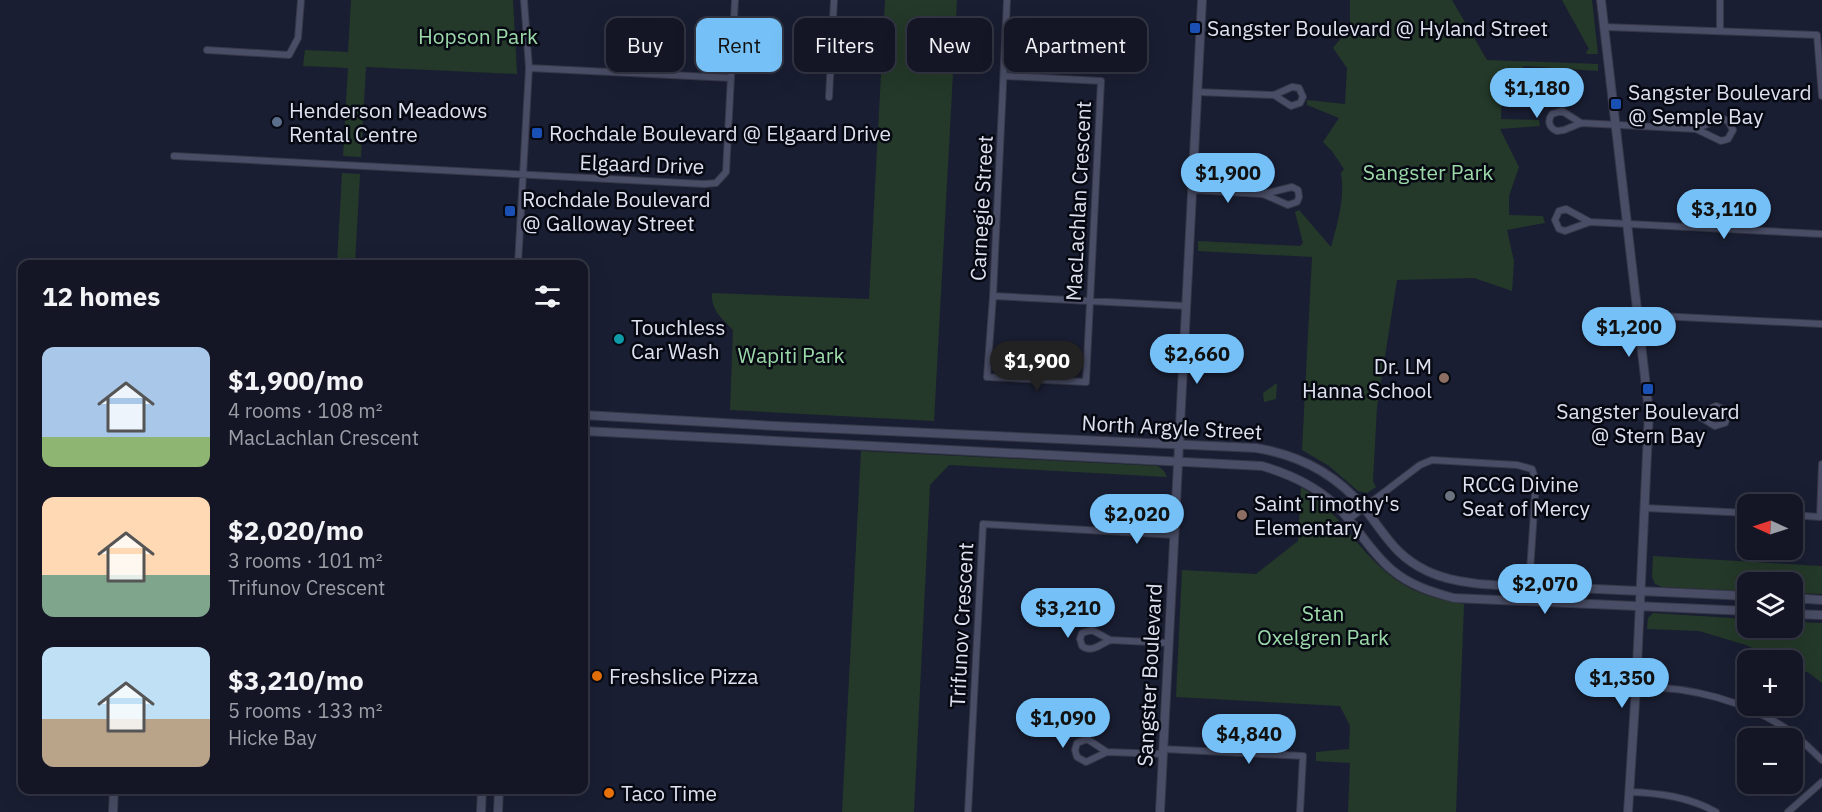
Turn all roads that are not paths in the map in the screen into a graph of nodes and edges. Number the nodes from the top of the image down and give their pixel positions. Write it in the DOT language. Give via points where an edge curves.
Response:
graph roads {
  1 [pos="301,0"];
  2 [pos="524,0"];
  3 [pos="735,0"];
  4 [pos="834,0"];
  5 [pos="1007,0"];
  6 [pos="1202,0"];
  7 [pos="1601,0"];
  8 [pos="1720,0"];
  9 [pos="1605,27"];
  10 [pos="1720,31"];
  11 [pos="207,50"];
  12 [pos="529,68"];
  13 [pos="1004,76"];
  14 [pos="731,78"];
  15 [pos="1197,92"];
  16 [pos="1274,95"];
  17 [pos="1822,96"];
  18 [pos="829,97"];
  19 [pos="1581,123"];
  20 [pos="1616,125"];
  21 [pos="1696,129"];
  22 [pos="174,156"];
  23 [pos="523,176"];
  24 [pos="1193,190"];
  25 [pos="1263,194"];
  26 [pos="1590,222"];
  27 [pos="1627,222"];
  28 [pos="1822,234"];
  29 [pos="518,260"];
  30 [pos="993,296"];
  31 [pos="1089,299"];
  32 [pos="1187,306"];
  33 [pos="1638,315"];
  34 [pos="1822,324"];
  35 [pos="1648,412"];
  36 [pos="588,415"];
  37 [pos="1696,415"];
  38 [pos="588,431"];
  39 [pos="1180,444"];
  40 [pos="1179,462"];
  41 [pos="1822,464"];
  42 [pos="1364,508"];
  43 [pos="1645,508"];
  44 [pos="1737,512"];
  45 [pos="1803,516"];
  46 [pos="1349,519"];
  47 [pos="1175,535"];
  48 [pos="1529,586"];
  49 [pos="1640,591"];
  50 [pos="1737,595"];
  51 [pos="1803,599"];
  52 [pos="1822,600"];
  53 [pos="1528,601"];
  54 [pos="1639,606"];
  55 [pos="1737,610"];
  56 [pos="1803,614"];
  57 [pos="1822,615"];
  58 [pos="1110,640"];
  59 [pos="1169,644"];
  60 [pos="1636,687"];
  61 [pos="1163,751"];
  62 [pos="1107,752"];
  63 [pos="1822,760"];
  64 [pos="1822,782"];
  65 [pos="1629,792"];
  66 [pos="114,794"];
  67 [pos="482,794"];
  68 [pos="499,794"];
  69 [pos="113,812"];
  70 [pos="481,812"];
  71 [pos="498,812"];
  72 [pos="968,812"];
  73 [pos="1161,812"];
  74 [pos="1300,812"];
  75 [pos="1628,812"];
  76 [pos="1716,812"];
  77 [pos="1788,812"];
  1 -- 11 [label="street" via="298,38 289,55"];
  2 -- 12 [label="street"];
  3 -- 14 [label="street, Elgaard Drive"];
  4 -- 18 [label="street"];
  5 -- 13 [label="street, Carnegie Street"];
  6 -- 15 [label="street, Sangster Boulevard"];
  7 -- 9 [label="street"];
  8 -- 10 [label="street"];
  9 -- 10 [label="street"];
  9 -- 20 [label="street"];
  10 -- 17 [label="street" via="1817,35"];
  12 -- 14 [label="street"];
  12 -- 23 [label="street"];
  13 -- 30 [label="street, Carnegie Street"];
  13 -- 31 [label="street, MacLachlan Crescent" via="1101,81"];
  14 -- 23 [label="street, Elgaard Drive" via="726,172 716,183"];
  15 -- 16 [label="street"];
  15 -- 24 [label="street, Sangster Boulevard"];
  19 -- 19 [label="street" via="1562,111 1552,114 1549,120 1557,131"];
  19 -- 20 [label="street"];
  20 -- 21 [label="street"];
  20 -- 27 [label="street"];
  21 -- 21 [label="street" via="1721,141 1728,139 1733,130 1721,118"];
  22 -- 23 [label="street, Elgaard Drive"];
  23 -- 29 [label="street"];
  24 -- 25 [label="street"];
  24 -- 32 [label="street, Sangster Boulevard"];
  25 -- 25 [label="street" via="1288,205 1294,204 1299,196 1292,187"];
  26 -- 26 [label="street" via="1566,209 1557,213 1555,220 1559,229 1565,231"];
  26 -- 27 [label="street"];
  27 -- 28 [label="street"];
  27 -- 33 [label="street"];
  30 -- 31 [label="street, Carnegie Street"];
  30 -- 31 [label="street, MacLachlan Crescent" via="987,377 1086,382"];
  31 -- 32 [label="street, Carnegie Street"];
  32 -- 39 [label="street, Sangster Boulevard"];
  33 -- 34 [label="street"];
  33 -- 35 [label="street"];
  35 -- 37 [label="street"];
  35 -- 43 [label="street"];
  36 -- 39 [label="street, North Argyle Street"];
  37 -- 37 [label="street" via="1715,426 1725,423 1727,417 1720,406"];
  38 -- 40 [label="street, North Argyle Street"];
  39 -- 40 [label="street, Sangster Boulevard"];
  39 -- 42 [label="street, North Argyle Street" via="1256,448 1294,457 1325,473"];
  40 -- 46 [label="street, North Argyle Street" via="1262,466 1283,472 1319,491"];
  40 -- 47 [label="street, Sangster Boulevard"];
  41 -- 45 [label="street" via="1820,517"];
  42 -- 46 [label="street"];
  42 -- 48 [label="street, North Argyle Street" via="1401,555 1430,572 1447,579"];
  42 -- 48 [label="street" via="1432,460 1532,469 1536,481"];
  43 -- 44 [label="street"];
  43 -- 49 [label="street"];
  46 -- 53 [label="street, North Argyle Street" via="1376,555 1419,587 1454,598"];
  47 -- 59 [label="street, Sangster Boulevard"];
  47 -- 72 [label="street, Trifunov Crescent" via="983,524"];
  48 -- 49 [label="street, North Argyle Street"];
  48 -- 53 [label="street"];
  49 -- 50 [label="street, North Argyle Street"];
  49 -- 54 [label="street"];
  51 -- 52 [label="street"];
  53 -- 54 [label="street, North Argyle Street"];
  54 -- 55 [label="street, North Argyle Street"];
  54 -- 60 [label="street"];
  56 -- 57 [label="street"];
  58 -- 58 [label="street" via="1088,630 1080,639 1088,650"];
  58 -- 59 [label="street"];
  59 -- 61 [label="street, Sangster Boulevard"];
  60 -- 63 [label="street" via="1705,694 1755,711 1791,733"];
  60 -- 65 [label="street"];
  61 -- 62 [label="street"];
  61 -- 73 [label="street, Sangster Boulevard"];
  61 -- 74 [label="street" via="1303,756"];
  62 -- 62 [label="street" via="1087,739 1077,743 1075,750 1077,757 1086,762"];
  64 -- 77 [label="street"];
  65 -- 75 [label="street"];
  65 -- 76 [label="street" via="1682,798"];
  66 -- 69 [label="street"];
  67 -- 70 [label="street"];
  68 -- 71 [label="street"];
}
